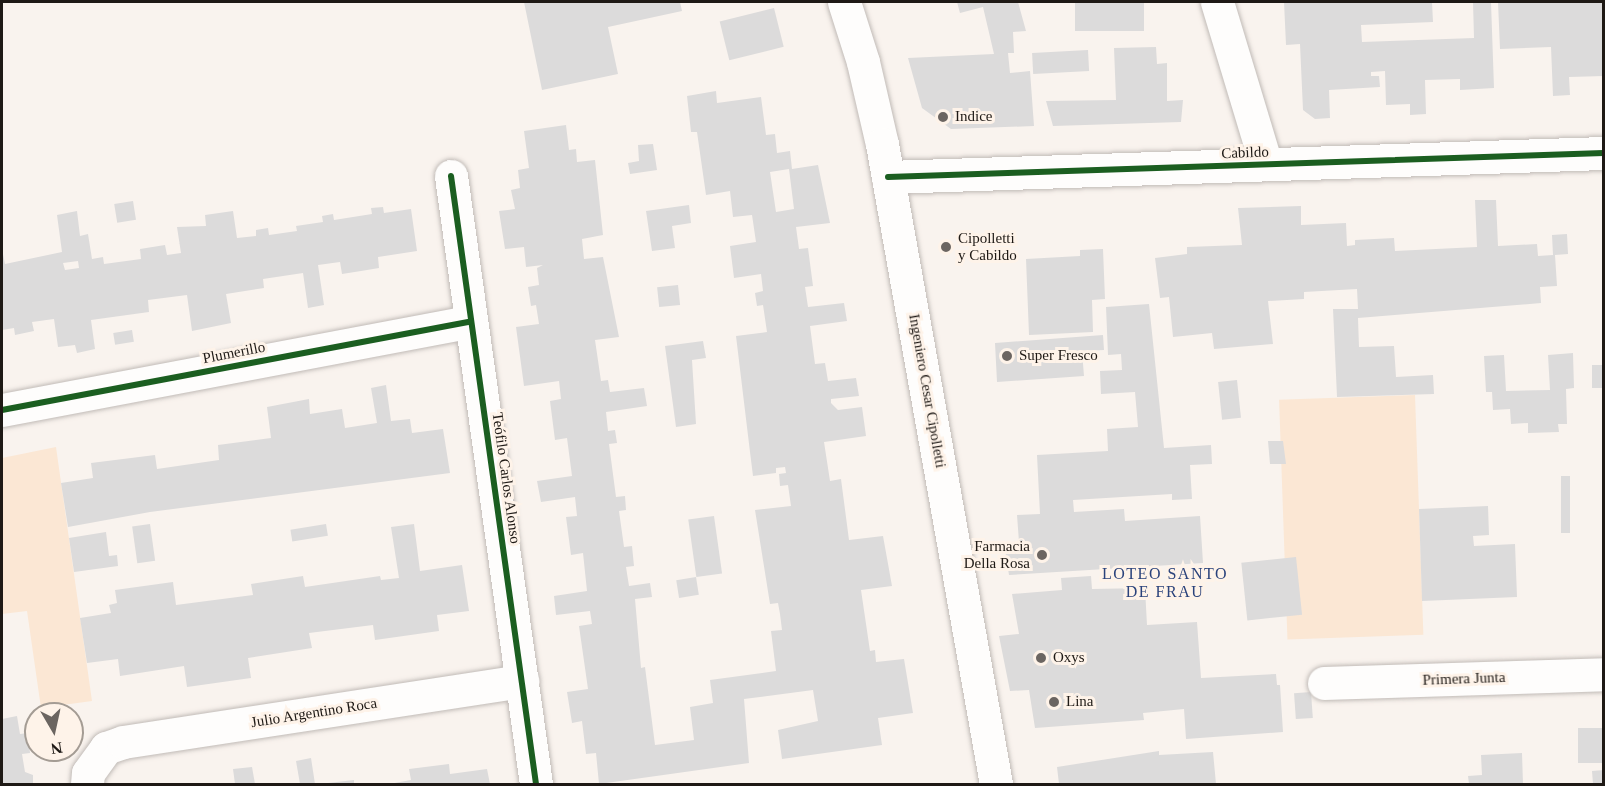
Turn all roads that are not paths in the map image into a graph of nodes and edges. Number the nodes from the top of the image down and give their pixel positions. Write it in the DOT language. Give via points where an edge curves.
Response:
graph roads {
  1 [pos="844,2"];
  2 [pos="1217,2"];
  3 [pos="1604,153"];
  4 [pos="1266,164"];
  5 [pos="451,176"];
  6 [pos="888,177"];
  7 [pos="471,321"];
  8 [pos="2,410"];
  9 [pos="1604,674"];
  10 [pos="522,681"];
  11 [pos="1324,683"];
  12 [pos="87,784"];
  13 [pos="536,784"];
  14 [pos="996,784"];
  1 -- 6 [label="street, Ingeniero Cesar Cipolletti" via="863,62"];
  2 -- 4 [label="street"];
  3 -- 4 [label="street, Cabildo"];
  4 -- 6 [label="street, Cabildo"];
  5 -- 7 [label="street, Teófilo Carlos Alonso"];
  6 -- 14 [label="street, Ingeniero Cesar Cipolletti"];
  7 -- 8 [label="street, Plumerillo"];
  7 -- 10 [label="street, Teófilo Carlos Alonso"];
  9 -- 11 [label="street, Primera Junta"];
  10 -- 12 [label="street, Julio Argentino Roca" via="123,742 106,748 88,773"];
  10 -- 13 [label="street, Teófilo Carlos Alonso"];
}
